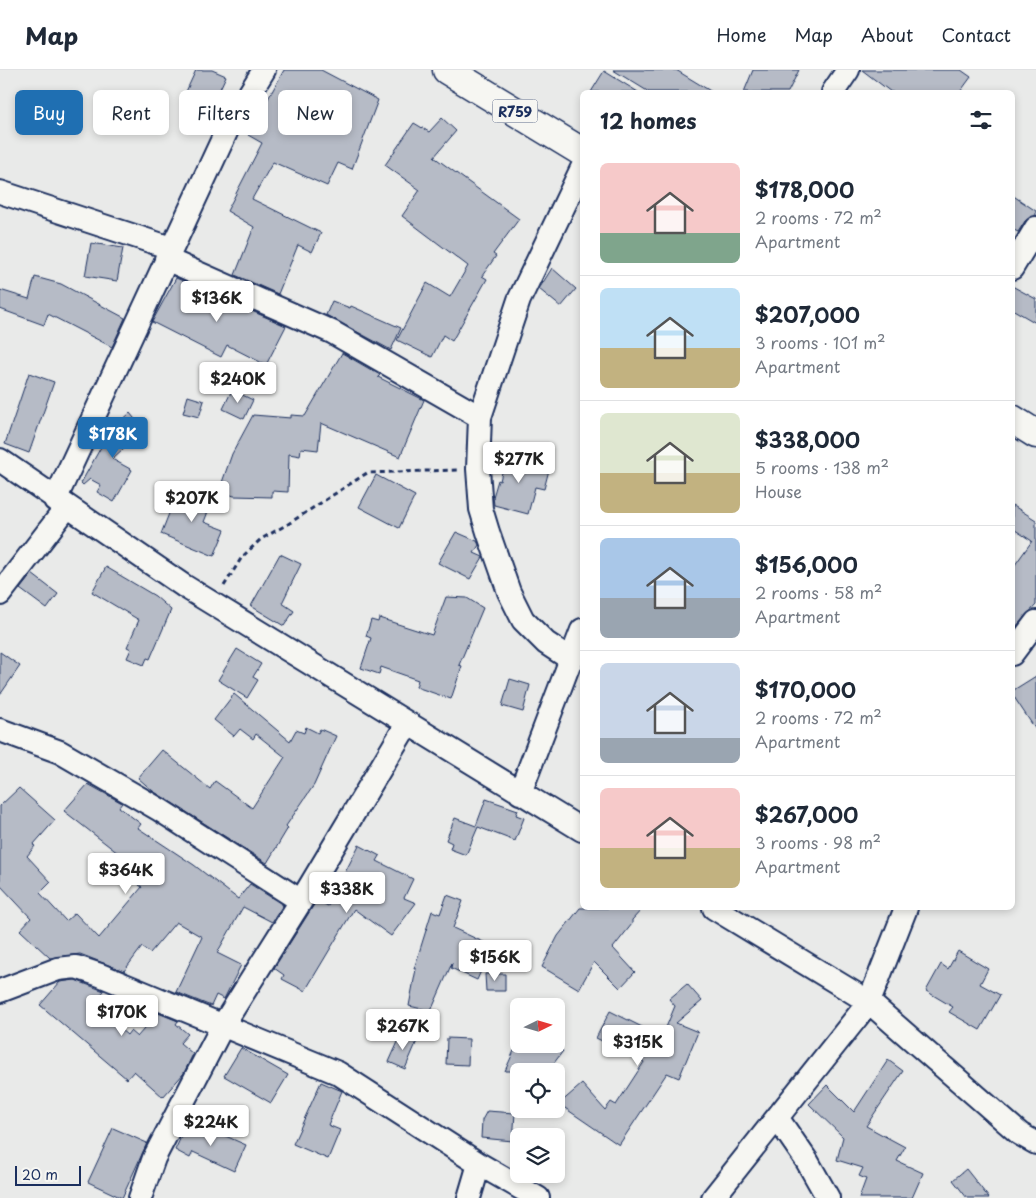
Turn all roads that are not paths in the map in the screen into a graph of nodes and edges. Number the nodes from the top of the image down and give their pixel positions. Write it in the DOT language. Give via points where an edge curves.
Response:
graph roads {
  1 [pos="264,70"];
  2 [pos="447,70"];
  3 [pos="848,70"];
  4 [pos="833,90"];
  5 [pos="580,151"];
  6 [pos="580,172"];
  7 [pos="0,192"];
  8 [pos="1036,228"];
  9 [pos="169,253"];
  10 [pos="1015,263"];
  11 [pos="480,417"];
  12 [pos="1015,421"];
  13 [pos="1036,434"];
  14 [pos="0,460"];
  15 [pos="61,504"];
  16 [pos="0,594"];
  17 [pos="1036,622"];
  18 [pos="580,636"];
  19 [pos="1015,650"];
  20 [pos="572,660"];
  21 [pos="407,724"];
  22 [pos="0,730"];
  23 [pos="520,793"];
  24 [pos="580,829"];
  25 [pos="301,901"];
  26 [pos="717,910"];
  27 [pos="905,910"];
  28 [pos="0,991"];
  29 [pos="869,1002"];
  30 [pos="223,1025"];
  31 [pos="778,1119"];
  32 [pos="1036,1143"];
  33 [pos="479,1164"];
  34 [pos="140,1198"];
  35 [pos="469,1198"];
  36 [pos="538,1198"];
  37 [pos="713,1198"];
  38 [pos="828,1198"];
  1 -- 9 [label="street" via="227,130"];
  2 -- 5 [label="main road, R759"];
  3 -- 4 [label="street"];
  6 -- 11 [label="street" via="519,300"];
  7 -- 9 [label="street"];
  8 -- 10 [label="street"];
  9 -- 11 [label="street" via="332,332"];
  9 -- 15 [label="street"];
  11 -- 20 [label="street" via="478,469 481,509 509,592 523,620"];
  12 -- 13 [label="main road"];
  14 -- 15 [label="street"];
  15 -- 16 [label="street"];
  15 -- 21 [label="street"];
  17 -- 19 [label="street"];
  18 -- 20 [label="street"];
  20 -- 23 [label="street"];
  21 -- 23 [label="street"];
  21 -- 25 [label="street"];
  22 -- 25 [label="street" via="68,756 160,810"];
  23 -- 24 [label="street"];
  25 -- 30 [label="street"];
  26 -- 29 [label="street"];
  27 -- 29 [label="street"];
  28 -- 30 [label="street" via="58,969 76,967"];
  29 -- 31 [label="street"];
  29 -- 32 [label="street" via="1020,1134"];
  30 -- 33 [label="street" via="338,1074"];
  30 -- 34 [label="street" via="154,1158"];
  31 -- 37 [label="street"];
  31 -- 38 [label="street" via="807,1160"];
  33 -- 35 [label="street"];
  33 -- 36 [label="street"];
}
